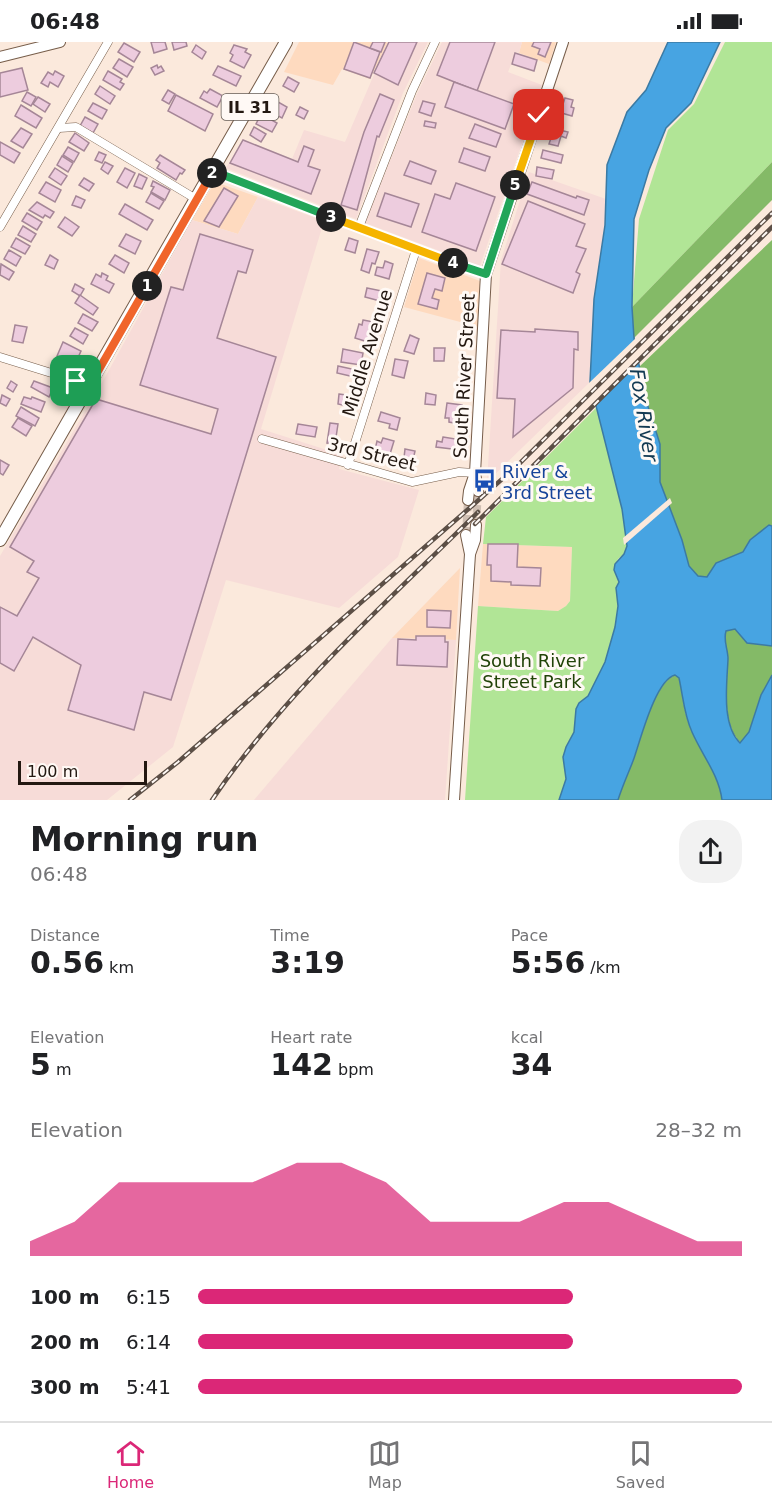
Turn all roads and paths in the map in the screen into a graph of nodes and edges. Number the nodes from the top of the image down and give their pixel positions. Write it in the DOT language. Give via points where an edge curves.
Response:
graph roads {
  1 [pos="60,42"];
  2 [pos="108,42"];
  3 [pos="286,42"];
  4 [pos="435,42"];
  5 [pos="563,42"];
  6 [pos="40,44"];
  7 [pos="0,57"];
  8 [pos="59,128"];
  9 [pos="213,171"];
  10 [pos="196,200"];
  11 [pos="0,227"];
  12 [pos="359,228"];
  13 [pos="416,250"];
  14 [pos="486,274"];
  15 [pos="0,357"];
  16 [pos="90,385"];
  17 [pos="262,439"];
  18 [pos="348,465"];
  19 [pos="475,473"];
  20 [pos="478,491"];
  21 [pos="468,500"];
  22 [pos="476,525"];
  23 [pos="466,536"];
  24 [pos="0,540"];
  25 [pos="470,554"];
  26 [pos="454,800"];
  1 -- 6 [label="street"];
  2 -- 8 [label="street"];
  3 -- 9 [label="main road, IL 31"];
  4 -- 12 [label="street"];
  5 -- 14 [label="street, South River Street"];
  6 -- 7 [label="street"];
  8 -- 10 [label="street" via="76,127"];
  8 -- 11 [label="street"];
  9 -- 10 [label="main road, IL 31"];
  9 -- 12 [label="street"];
  10 -- 16 [label="main road, IL 31"];
  12 -- 13 [label="street"];
  13 -- 14 [label="street"];
  13 -- 18 [label="street, Middle Avenue"];
  14 -- 19 [label="street, South River Street"];
  15 -- 16 [label="street"];
  16 -- 24 [label="main road, IL 31"];
  17 -- 18 [label="street, 3rd Street"];
  18 -- 19 [label="street, 3rd Street" via="412,482 459,472"];
  19 -- 20 [label="street, South River Street"];
  19 -- 21 [label="street, South River Street"];
  22 -- 25 [label="street"];
  23 -- 25 [label="street"];
  25 -- 26 [label="street"];
}
